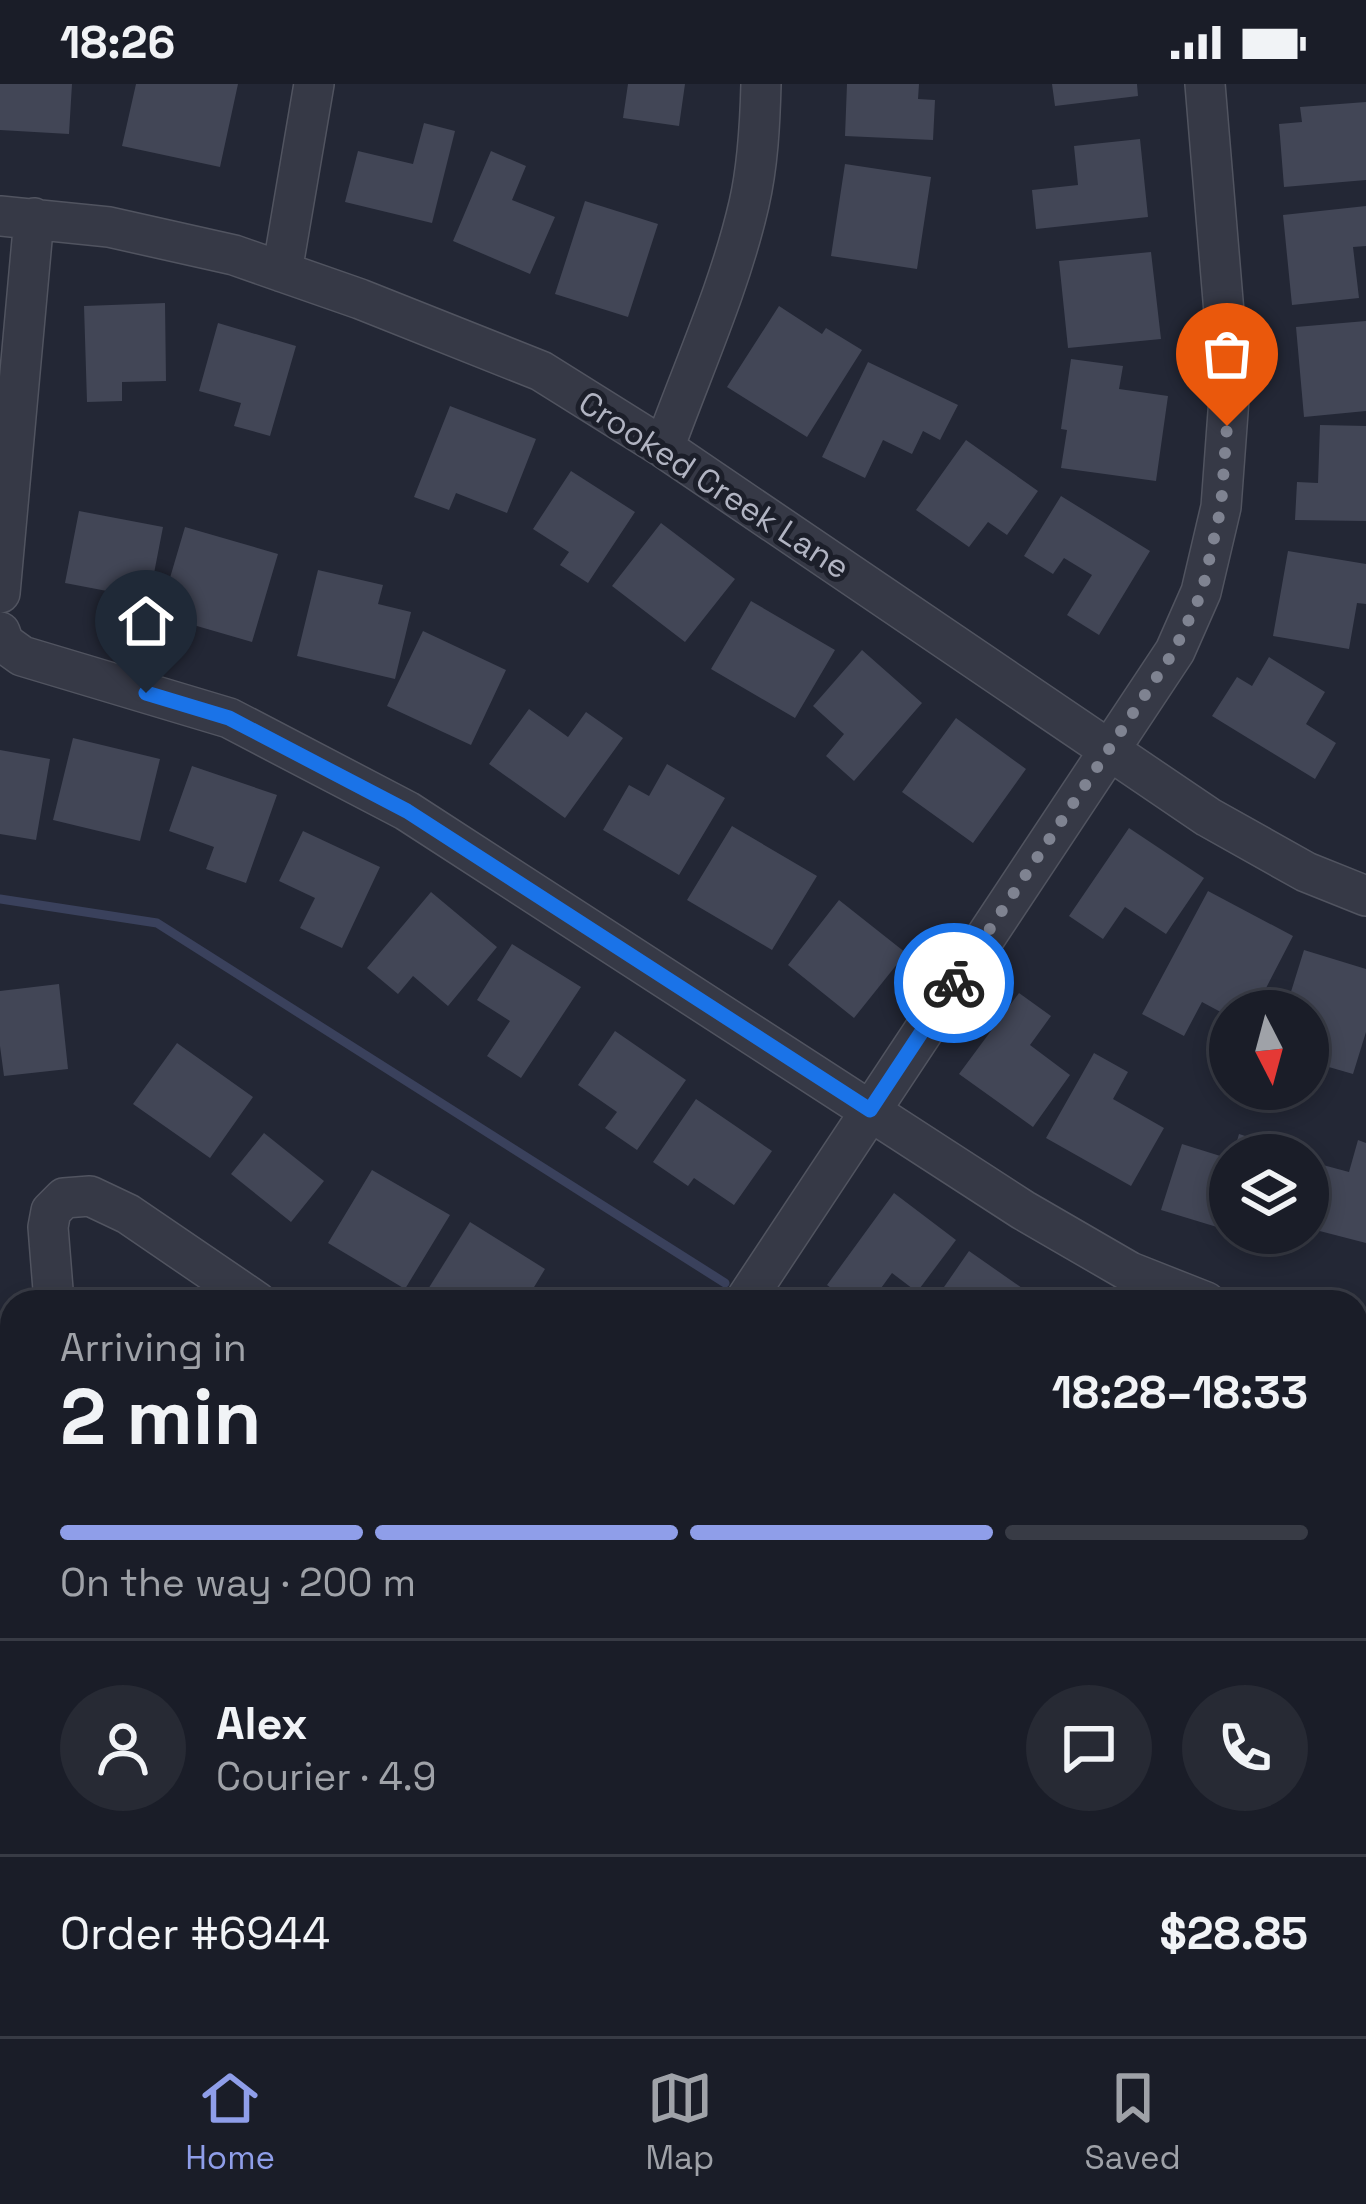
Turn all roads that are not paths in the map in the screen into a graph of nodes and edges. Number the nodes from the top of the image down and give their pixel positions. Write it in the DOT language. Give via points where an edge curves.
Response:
graph roads {
  1 [pos="314,84"];
  2 [pos="761,84"];
  3 [pos="1205,84"];
  4 [pos="17,217"];
  5 [pos="282,272"];
  6 [pos="664,448"];
  7 [pos="0,593"];
  8 [pos="2,638"];
  9 [pos="1109,750"];
  10 [pos="1366,896"];
  11 [pos="870,1110"];
  12 [pos="53,1290"];
  13 [pos="239,1290"];
  14 [pos="752,1290"];
  15 [pos="1176,1290"];
  1 -- 5 [label="street"];
  2 -- 6 [label="street" via="750,201"];
  3 -- 9 [label="street" via="1230,385 1221,507 1202,592"];
  4 -- 5 [label="street, Crooked Creek Lane" via="109,227"];
  4 -- 7 [label="street"];
  5 -- 6 [label="street, Crooked Creek Lane" via="541,371"];
  6 -- 9 [label="street, Crooked Creek Lane"];
  8 -- 11 [label="street" via="22,656 229,718 407,811"];
  9 -- 10 [label="street, Crooked Creek Lane" via="1208,817"];
  9 -- 11 [label="street"];
  11 -- 14 [label="street"];
  11 -- 15 [label="street" via="1023,1210"];
  12 -- 13 [label="street" via="51,1211 64,1198 90,1196"];
}
